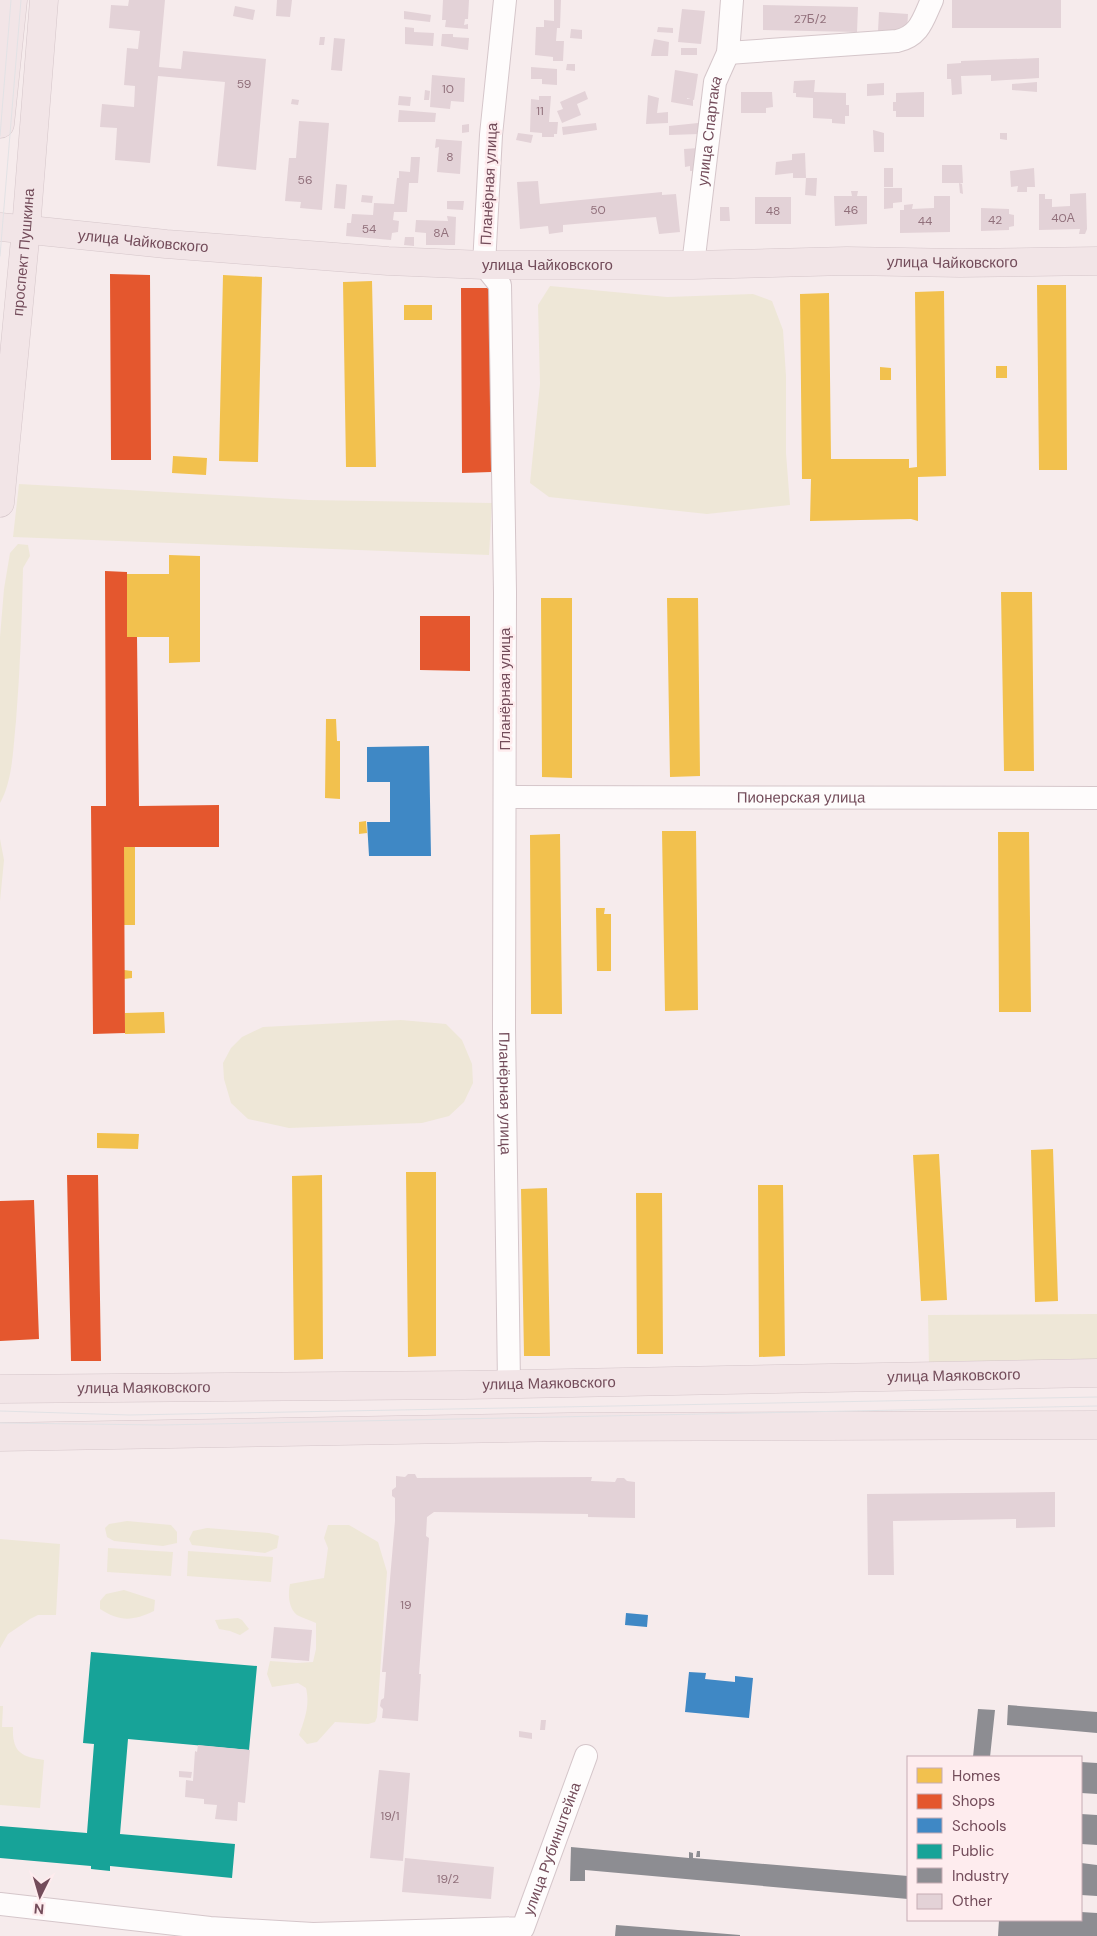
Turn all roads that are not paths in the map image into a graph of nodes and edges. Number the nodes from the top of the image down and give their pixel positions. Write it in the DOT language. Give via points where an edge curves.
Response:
graph roads {
  1 [pos="13,0"];
  2 [pos="44,0"];
  3 [pos="505,0"];
  4 [pos="732,0"];
  5 [pos="932,0"];
  6 [pos="728,53"];
  7 [pos="0,124"];
  8 [pos="13,228"];
  9 [pos="1097,261"];
  10 [pos="484,265"];
  11 [pos="693,265"];
  12 [pos="0,502"];
  13 [pos="505,797"];
  14 [pos="1097,798"];
  15 [pos="1097,1373"];
  16 [pos="509,1384"];
  17 [pos="0,1389"];
  18 [pos="1097,1425"];
  19 [pos="0,1437"];
  20 [pos="586,1756"];
  21 [pos="0,1904"];
  1 -- 7 [label="main road"];
  2 -- 8 [label="main road, проспект Пушкина"];
  3 -- 10 [label="street, Планёрная улица" via="491,134"];
  4 -- 6 [label="street, улица Спартака"];
  5 -- 6 [label="street" via="916,32 907,39"];
  6 -- 11 [label="street, улица Спартака" via="715,82"];
  8 -- 10 [label="main road, улица Чайковского" via="166,244"];
  8 -- 12 [label="main road, проспект Пушкина"];
  9 -- 11 [label="main road, улица Чайковского"];
  10 -- 11 [label="main road, улица Чайковского"];
  10 -- 13 [label="street, Планёрная улица" via="500,285"];
  13 -- 14 [label="street, Пионерская улица"];
  13 -- 16 [label="street, Планёрная улица" via="504,1030"];
  15 -- 16 [label="main road, улица Маяковского"];
  16 -- 17 [label="main road, улица Маяковского"];
  18 -- 19 [label="main road" via="569,1427"];
  20 -- 21 [label="street, улица Рубинштейна" via="523,1928 313,1934 210,1928"];
}
